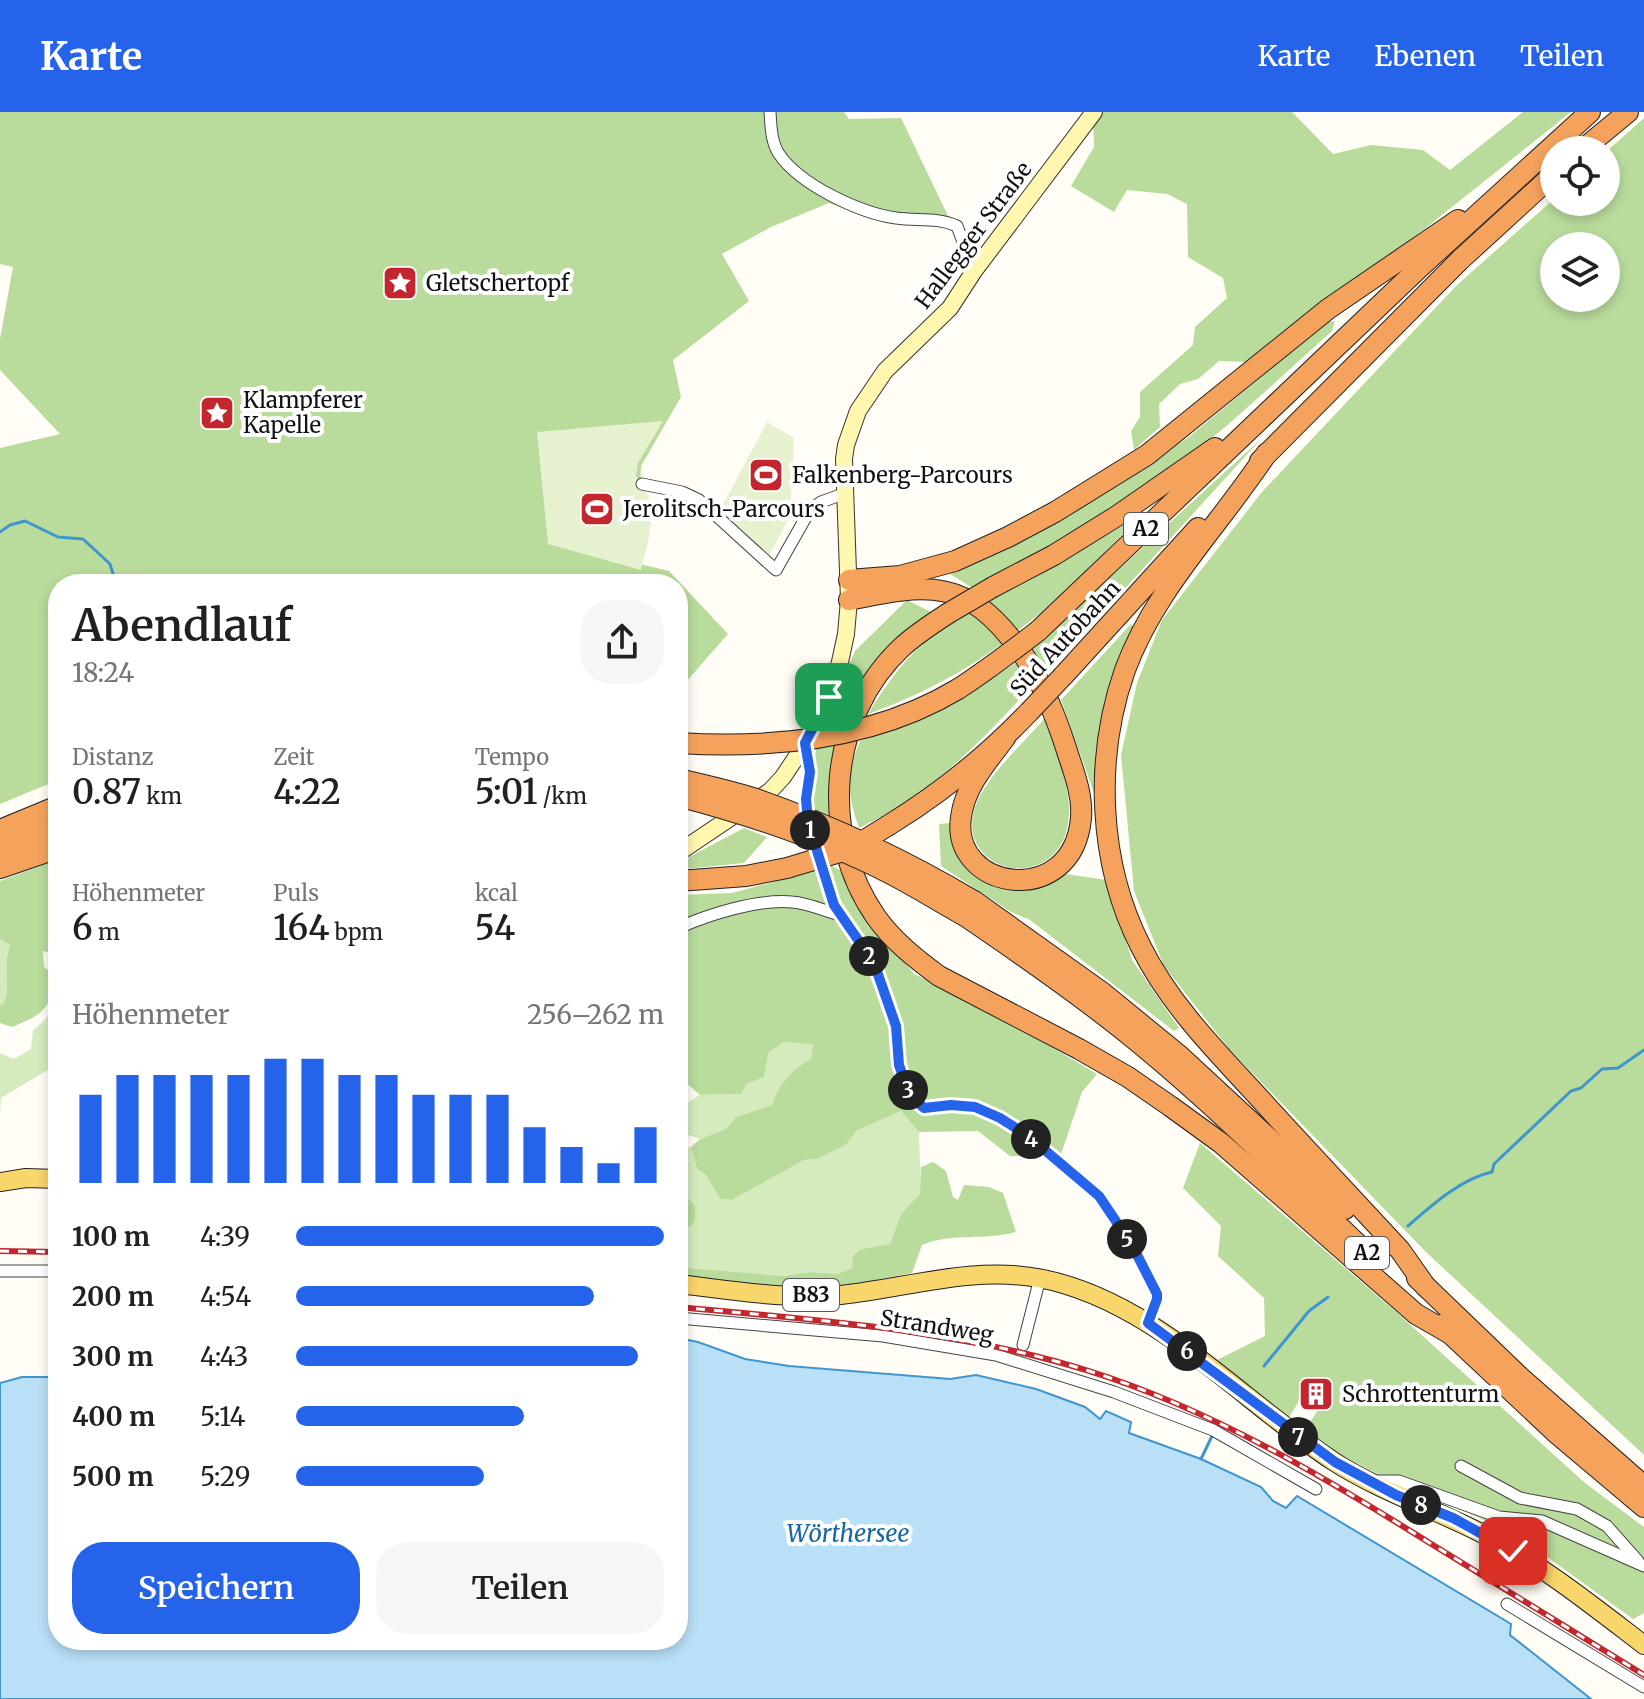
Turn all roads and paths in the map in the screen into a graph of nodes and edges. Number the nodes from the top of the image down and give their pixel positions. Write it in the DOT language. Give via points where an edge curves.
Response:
graph roads {
  1 [pos="770,112"];
  2 [pos="1094,112"];
  3 [pos="1590,112"];
  4 [pos="1628,112"];
  5 [pos="1599,136"];
  6 [pos="1540,187"];
  7 [pos="1490,202"];
  8 [pos="974,271"];
  9 [pos="1253,426"];
  10 [pos="1267,453"];
  11 [pos="642,484"];
  12 [pos="843,494"];
  13 [pos="849,590"];
  14 [pos="1005,738"];
  15 [pos="688,743"];
  16 [pos="805,743"];
  17 [pos="688,782"];
  18 [pos="688,799"];
  19 [pos="48,829"];
  20 [pos="0,830"];
  21 [pos="48,831"];
  22 [pos="48,833"];
  23 [pos="688,846"];
  24 [pos="0,850"];
  25 [pos="0,868"];
  26 [pos="688,880"];
  27 [pos="970,909"];
  28 [pos="841,915"];
  29 [pos="688,923"];
  30 [pos="1281,1136"];
  31 [pos="48,1179"];
  32 [pos="0,1182"];
  33 [pos="0,1271"];
  34 [pos="48,1271"];
  35 [pos="1040,1278"];
  36 [pos="688,1285"];
  37 [pos="688,1319"];
  38 [pos="1148,1323"];
  39 [pos="1449,1333"];
  40 [pos="1023,1345"];
  41 [pos="1461,1466"];
  42 [pos="1367,1481"];
  43 [pos="1644,1486"];
  44 [pos="1316,1489"];
  45 [pos="1644,1507"];
  46 [pos="1642,1566"];
  47 [pos="1507,1604"];
  48 [pos="1644,1645"];
  49 [pos="1644,1687"];
  1 -- 8 [label="street" via="778,151 804,177 873,213 957,226"];
  2 -- 8 [label="main road, Hallegger Straße"];
  3 -- 7 [label="highway, Süd Autobahn / A2"];
  4 -- 5 [label="highway"];
  6 -- 10 [label="highway, Süd Autobahn / A2"];
  7 -- 9 [label="highway, Süd Autobahn / A2"];
  7 -- 13 [label="highway" via="1441,229 1328,309 1147,455 1055,512 955,561"];
  8 -- 12 [label="main road, Hallegger Straße" via="950,308 867,394 846,445"];
  9 -- 15 [label="highway, Süd Autobahn / A2, bridge" via="1038,631 956,690 863,729 823,738 748,745"];
  9 -- 39 [label="highway, bridge" via="902,647 858,708 841,763 838,806 843,845 864,898 912,956 939,976 1128,1077 1209,1134 1416,1314"];
  10 -- 14 [label="highway, Süd Autobahn / A2, bridge"];
  10 -- 30 [label="highway" via="1192,554 1142,634 1122,681 1105,765 1111,860 1141,947 1181,1011"];
  11 -- 12 [label="street" via="699,500 776,570 810,510"];
  12 -- 13 [label="main road, Hallegger Straße"];
  13 -- 14 [label="highway" via="919,588 971,600 997,621 1029,663 1061,731 1077,783 1081,820 1062,863 1022,881 987,871 969,853 960,820 971,786"];
  13 -- 16 [label="main road, Hallegger Straße" via="836,676"];
  14 -- 26 [label="highway, Süd Autobahn / A2, bridge" via="932,798 850,849 746,876"];
  16 -- 23 [label="main road, Hallegger Straße" via="770,791"];
  16 -- 28 [label="street" via="808,822 828,892"];
  17 -- 27 [label="highway, A2, bridge" via="754,799 850,836 915,866"];
  18 -- 27 [label="highway, A2, bridge" via="825,844"];
  19 -- 20 [label="highway"];
  21 -- 24 [label="highway"];
  22 -- 25 [label="highway"];
  27 -- 30 [label="highway, A2" via="1103,993"];
  27 -- 39 [label="highway, A2" via="1212,1105"];
  28 -- 29 [label="street" via="792,902 739,907"];
  28 -- 38 [label="street" via="874,963 896,1026 899,1065 910,1096 924,1108 975,1107 1000,1118 1099,1196 1154,1287 1157,1299"];
  30 -- 43 [label="highway" via="1400,1250 1426,1287"];
  31 -- 32 [label="main road"];
  33 -- 34 [label="street"];
  35 -- 36 [label="main road, B83" via="969,1275 821,1295"];
  35 -- 38 [label="main road, B83" via="1098,1295"];
  35 -- 40 [label="street"];
  37 -- 44 [label="street, Strandweg" via="883,1336 996,1355 1213,1430"];
  38 -- 42 [label="main road, B83"];
  39 -- 45 [label="highway, A2"];
  41 -- 46 [label="street" via="1520,1498 1577,1509 1607,1526"];
  42 -- 46 [label="street" via="1399,1481 1499,1517 1542,1521"];
  42 -- 48 [label="main road, B83" via="1513,1551"];
  47 -- 49 [label="street"];
}
